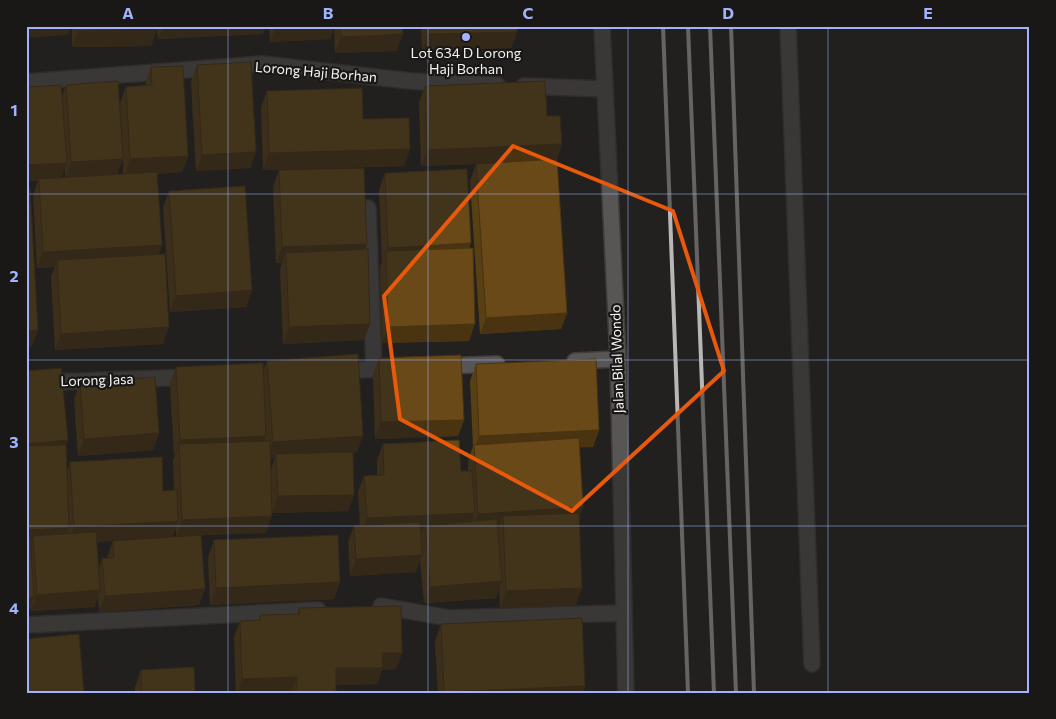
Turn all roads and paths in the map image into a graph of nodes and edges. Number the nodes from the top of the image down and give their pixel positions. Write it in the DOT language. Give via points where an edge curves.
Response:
graph roads {
  1 [pos="602,26"];
  2 [pos="788,26"];
  3 [pos="26,82"];
  4 [pos="605,90"];
  5 [pos="368,208"];
  6 [pos="618,359"];
  7 [pos="560,362"];
  8 [pos="511,364"];
  9 [pos="433,367"];
  10 [pos="413,368"];
  11 [pos="374,369"];
  12 [pos="324,371"];
  13 [pos="205,376"];
  14 [pos="26,383"];
  15 [pos="363,607"];
  16 [pos="334,609"];
  17 [pos="624,613"];
  18 [pos="26,626"];
  19 [pos="812,664"];
  20 [pos="626,693"];
  1 -- 4 [label="street, Jalan Bilal Wondo"];
  2 -- 19 [label="street"];
  3 -- 4 [label="street, Lorong Haji Borhan" via="262,64 410,81"];
  4 -- 6 [label="street, Jalan Bilal Wondo"];
  5 -- 11 [label="street"];
  6 -- 7 [label="street"];
  6 -- 17 [label="street, Jalan Bilal Wondo"];
  8 -- 9 [label="street"];
  10 -- 11 [label="street"];
  11 -- 12 [label="street"];
  13 -- 14 [label="street, Lorong Jasa"];
  15 -- 17 [label="street" via="383,606 449,618"];
  16 -- 18 [label="street"];
  17 -- 20 [label="street, Jalan Bilal Wondo"];
}
